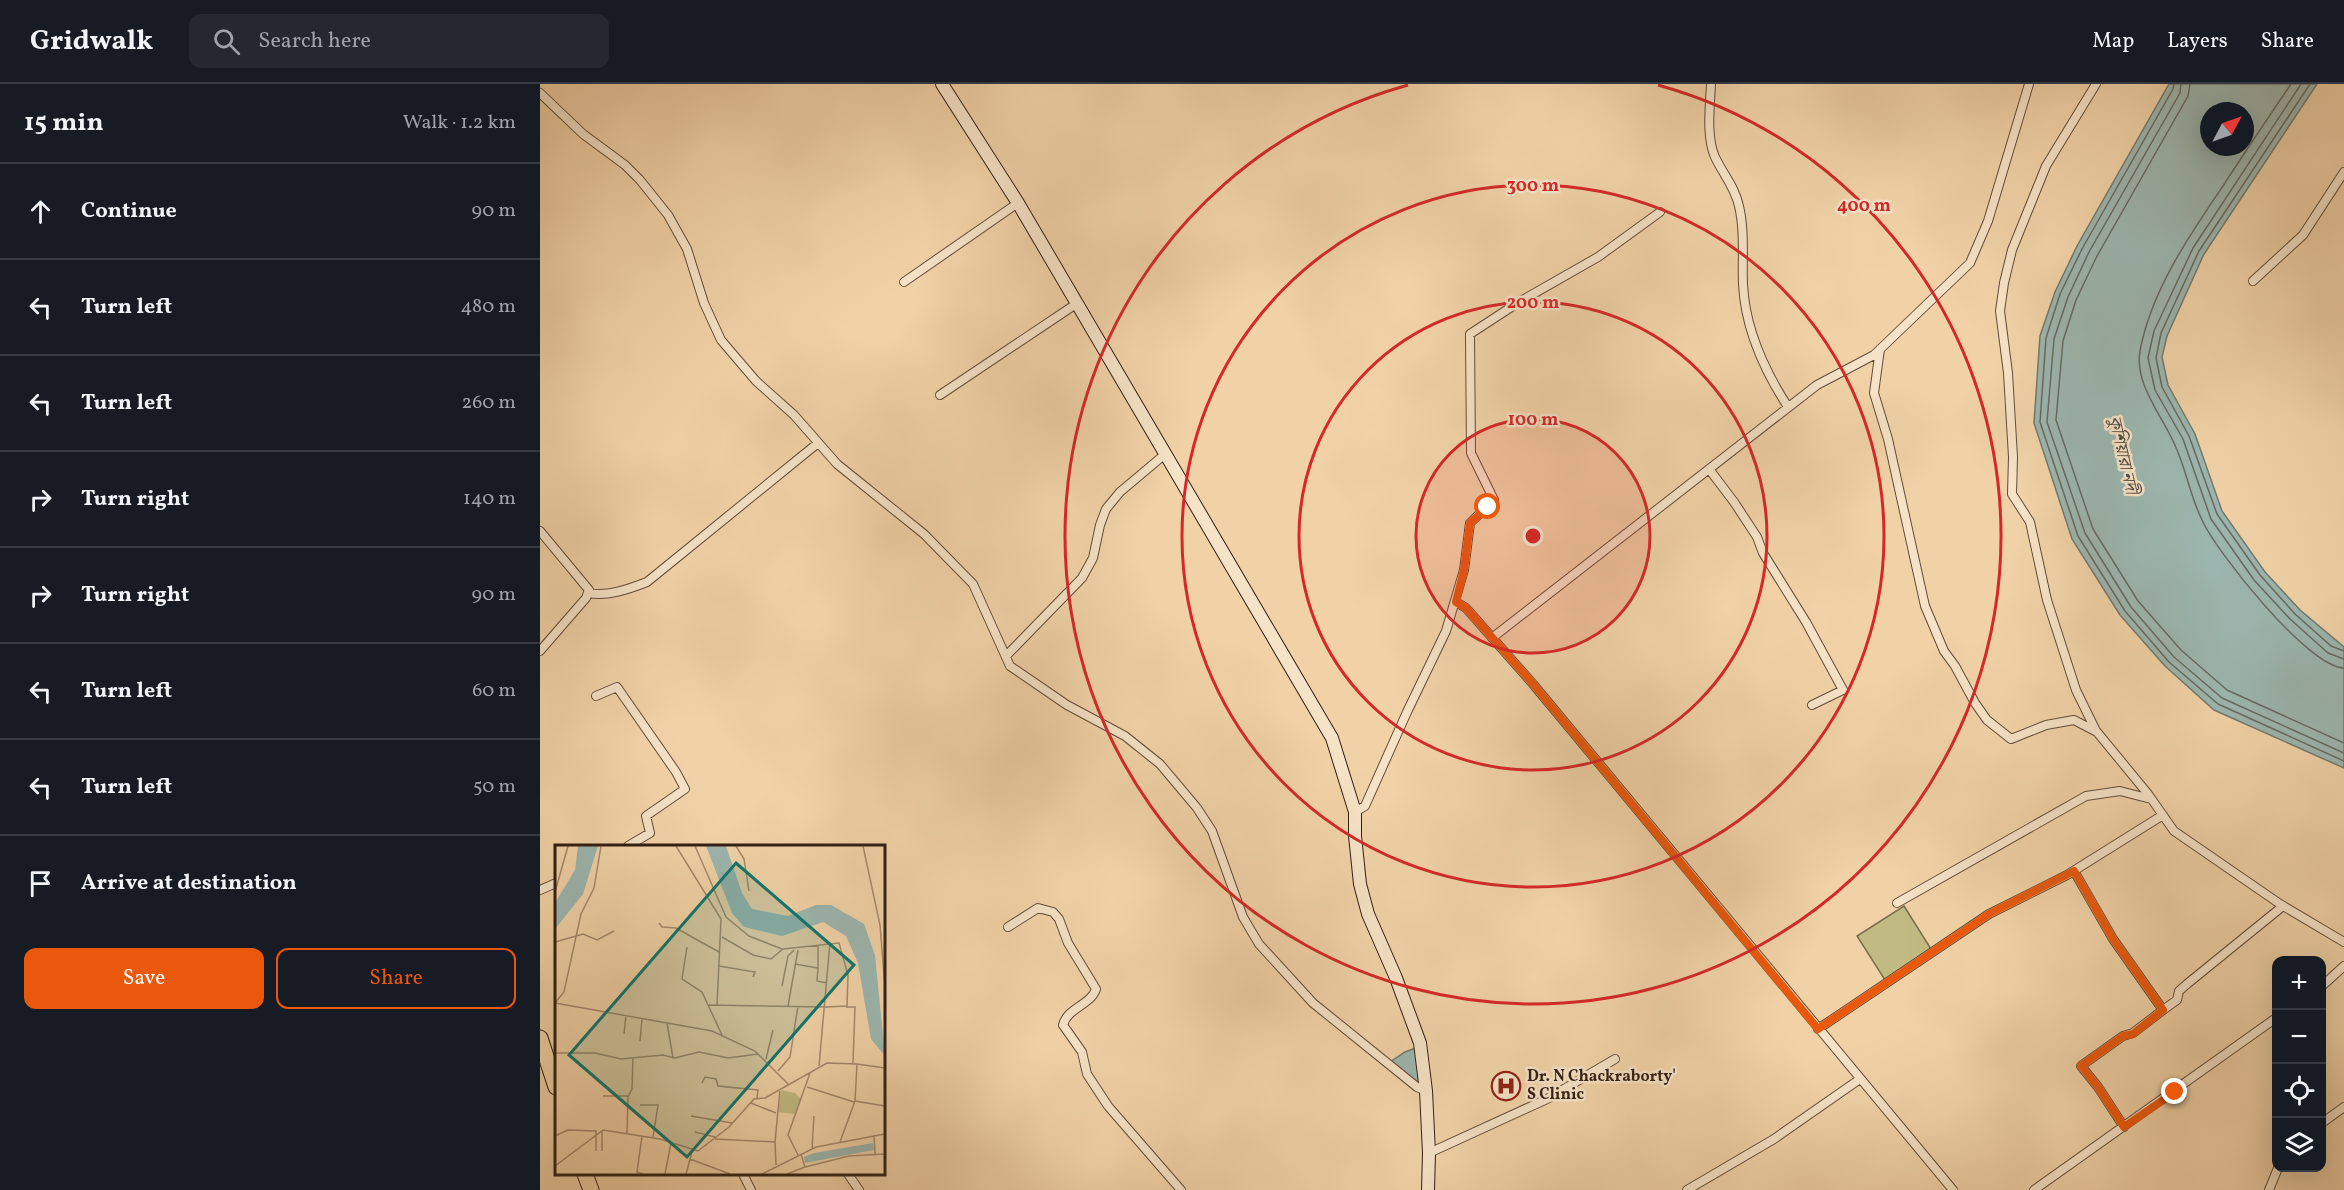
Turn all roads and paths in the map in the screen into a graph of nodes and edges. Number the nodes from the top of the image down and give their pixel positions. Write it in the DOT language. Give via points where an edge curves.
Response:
graph roads {
  1 [pos="942,84"];
  2 [pos="1711,84"];
  3 [pos="2029,84"];
  4 [pos="2096,84"];
  5 [pos="540,93"];
  6 [pos="2344,172"];
  7 [pos="1018,203"];
  8 [pos="1660,212"];
  9 [pos="2253,281"];
  10 [pos="904,282"];
  11 [pos="1076,304"];
  12 [pos="1880,349"];
  13 [pos="940,395"];
  14 [pos="1788,407"];
  15 [pos="818,443"];
  16 [pos="1164,455"];
  17 [pos="1709,469"];
  18 [pos="540,531"];
  19 [pos="588,593"];
  20 [pos="1456,602"];
  21 [pos="1492,638"];
  22 [pos="540,651"];
  23 [pos="1006,656"];
  24 [pos="596,696"];
  25 [pos="1812,705"];
  26 [pos="2097,732"];
  27 [pos="2152,799"];
  28 [pos="1356,812"];
  29 [pos="2163,815"];
  30 [pos="630,845"];
  31 [pos="2074,871"];
  32 [pos="555,883"];
  33 [pos="540,890"];
  34 [pos="1897,903"];
  35 [pos="2283,906"];
  36 [pos="1008,927"];
  37 [pos="2344,942"];
  38 [pos="2344,966"];
  39 [pos="2326,982"];
  40 [pos="2163,1010"];
  41 [pos="2272,1022"];
  42 [pos="1818,1029"];
  43 [pos="540,1041"];
  44 [pos="1615,1059"];
  45 [pos="1860,1079"];
  46 [pos="555,1084"];
  47 [pos="1426,1091"];
  48 [pos="2344,1107"];
  49 [pos="2326,1120"];
  50 [pos="2124,1127"];
  51 [pos="1429,1153"];
  52 [pos="2276,1172"];
  53 [pos="586,1175"];
  54 [pos="744,1175"];
  55 [pos="849,1175"];
  56 [pos="591,1190"];
  57 [pos="751,1190"];
  58 [pos="859,1190"];
  59 [pos="1182,1190"];
  60 [pos="1428,1190"];
  61 [pos="1687,1190"];
  62 [pos="1953,1190"];
  63 [pos="2034,1190"];
  64 [pos="2269,1190"];
  1 -- 7 [label="main road"];
  2 -- 14 [label="street" via="1714,155 1734,190 1742,224 1746,307 1758,354"];
  3 -- 12 [label="street" via="1988,221 1970,262"];
  4 -- 26 [label="street" via="2046,166 2013,250 2000,311 2008,373 2012,494 2030,522 2056,630 2076,690"];
  5 -- 15 [label="street" via="583,134 625,165 668,215 687,249 721,340"];
  6 -- 9 [label="street" via="2303,235"];
  7 -- 10 [label="street"];
  7 -- 11 [label="main road"];
  8 -- 20 [label="street" via="1598,257 1470,334 1471,453 1494,500 1470,523"];
  11 -- 13 [label="street"];
  11 -- 16 [label="main road"];
  12 -- 14 [label="street" via="1817,385"];
  12 -- 26 [label="street" via="1874,393 1925,606 1944,651 1987,720 2011,739 2046,725 2074,720"];
  14 -- 17 [label="street"];
  15 -- 19 [label="street" via="647,582 597,595"];
  15 -- 23 [label="street" via="837,464 924,534 973,584"];
  16 -- 23 [label="street" via="1106,509 1093,558 1082,578"];
  16 -- 28 [label="main road" via="1332,738"];
  17 -- 21 [label="street"];
  17 -- 25 [label="street" via="1757,537 1843,690"];
  18 -- 19 [label="street" via="582,580"];
  19 -- 22 [label="street"];
  20 -- 21 [label="street"];
  20 -- 28 [label="street" via="1365,806"];
  21 -- 42 [label="street"];
  23 -- 47 [label="street" via="1010,666 1067,705 1125,736 1160,764 1212,831 1243,916 1259,944 1313,1003"];
  24 -- 30 [label="street" via="617,687 685,789 646,816 650,833"];
  26 -- 27 [label="street"];
  27 -- 29 [label="street"];
  27 -- 34 [label="street" via="2120,791 2086,796"];
  28 -- 47 [label="main road" via="1360,884 1368,914 1411,1014 1420,1043"];
  29 -- 31 [label="street"];
  29 -- 35 [label="street" via="2174,831"];
  31 -- 40 [label="street" via="2107,930"];
  31 -- 42 [label="street" via="1989,914"];
  32 -- 33 [label="street"];
  35 -- 37 [label="street"];
  35 -- 40 [label="street" via="2187,984 2179,991 2177,1000"];
  36 -- 59 [label="street" via="1038,908 1053,912 1059,919 1068,943 1096,989 1063,1024 1082,1052 1088,1074 1108,1106"];
  38 -- 39 [label="street"];
  40 -- 50 [label="street" via="2081,1066"];
  41 -- 50 [label="street"];
  42 -- 45 [label="street"];
  43 -- 46 [label="highway"];
  44 -- 51 [label="street" via="1547,1099"];
  45 -- 61 [label="street" via="1774,1139"];
  45 -- 62 [label="street"];
  47 -- 51 [label="main road"];
  48 -- 49 [label="street"];
  50 -- 63 [label="street"];
  51 -- 60 [label="main road"];
  52 -- 64 [label="street"];
  53 -- 56 [label="highway"];
  54 -- 57 [label="street"];
  55 -- 58 [label="street"];
}
